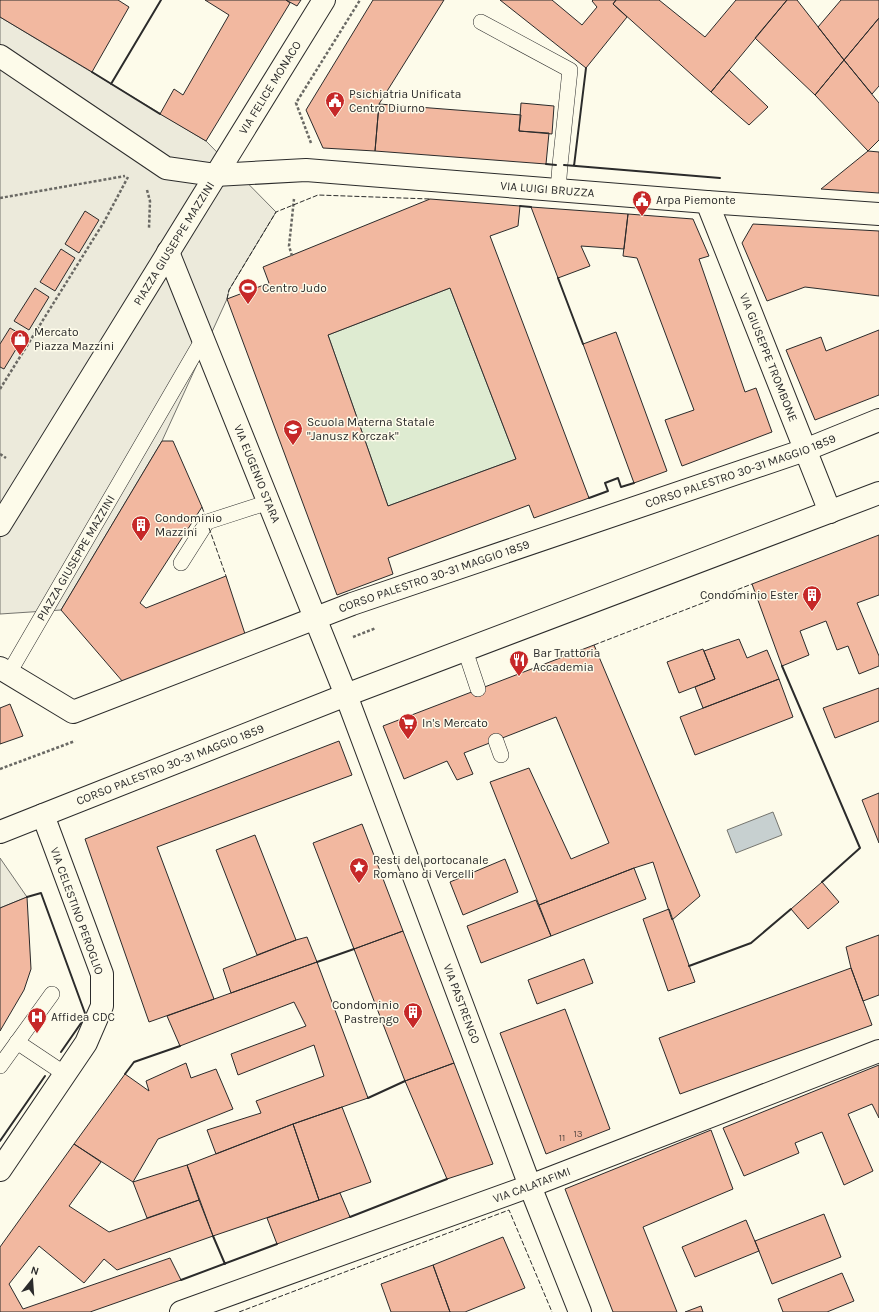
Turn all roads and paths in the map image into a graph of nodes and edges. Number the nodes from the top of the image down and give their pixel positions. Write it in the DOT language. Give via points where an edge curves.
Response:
graph roads {
  1 [pos="324,0"];
  2 [pos="360,0"];
  3 [pos="481,22"];
  4 [pos="0,56"];
  5 [pos="313,148"];
  6 [pos="166,168"];
  7 [pos="296,171"];
  8 [pos="215,175"];
  9 [pos="558,190"];
  10 [pos="0,198"];
  11 [pos="707,202"];
  12 [pos="879,214"];
  13 [pos="148,234"];
  14 [pos="168,252"];
  15 [pos="292,256"];
  16 [pos="203,339"];
  17 [pos="0,389"];
  18 [pos="879,420"];
  19 [pos="804,450"];
  20 [pos="0,454"];
  21 [pos="3,463"];
  22 [pos="879,493"];
  23 [pos="269,502"];
  24 [pos="830,512"];
  25 [pos="0,525"];
  26 [pos="181,563"];
  27 [pos="316,619"];
  28 [pos="465,650"];
  29 [pos="4,671"];
  30 [pos="478,689"];
  31 [pos="346,695"];
  32 [pos="496,740"];
  33 [pos="501,755"];
  34 [pos="43,815"];
  35 [pos="0,832"];
  36 [pos="52,994"];
  37 [pos="17,1042"];
  38 [pos="879,1051"];
  39 [pos="0,1066"];
  40 [pos="65,1074"];
  41 [pos="0,1170"];
  42 [pos="530,1186"];
  43 [pos="181,1312"];
  44 [pos="580,1312"];
  1 -- 8 [label="street, VIA FELICE MONACO"];
  2 -- 5 [label="path" via="296,103"];
  3 -- 9 [label="lane" via="570,70"];
  4 -- 6 [label="street, PIAZZA GIUSEPPE MAZZINI"];
  6 -- 8 [label="street, PIAZZA GIUSEPPE MAZZINI"];
  6 -- 13 [label="path" via="140,173 150,200"];
  7 -- 8 [label="street, VIA LUIGI BRUZZA"];
  7 -- 9 [label="street, VIA LUIGI BRUZZA"];
  7 -- 15 [label="path" via="289,246"];
  8 -- 14 [label="street, PIAZZA GIUSEPPE MAZZINI"];
  9 -- 11 [label="street, VIA LUIGI BRUZZA"];
  10 -- 17 [label="path" via="129,175 104,222"];
  11 -- 12 [label="street, VIA LUIGI BRUZZA"];
  11 -- 19 [label="street, VIA GIUSEPPE TROMBONE"];
  14 -- 16 [label="street, VIA EUGENIO STARA"];
  14 -- 25 [label="street, PIAZZA GIUSEPPE MAZZINI"];
  16 -- 23 [label="street, VIA EUGENIO STARA"];
  16 -- 29 [label="lane, PIAZZA GIUSEPPE MAZZINI"];
  18 -- 19 [label="street, CORSO PALESTRO 30-31 MAGGIO 1859"];
  19 -- 24 [label="street, VIA GIUSEPPE TROMBONE"];
  19 -- 27 [label="street, CORSO PALESTRO 30-31 MAGGIO 1859" via="352,604"];
  20 -- 21 [label="path" via="6,458"];
  22 -- 24 [label="street, CORSO PALESTRO 30-31 MAGGIO 1859"];
  23 -- 26 [label="lane" via="207,522"];
  23 -- 27 [label="street, VIA EUGENIO STARA"];
  24 -- 28 [label="street, CORSO PALESTRO 30-31 MAGGIO 1859"];
  27 -- 29 [label="street, CORSO PALESTRO 30-31 MAGGIO 1859" via="74,712"];
  27 -- 31 [label="street, VIA EUGENIO STARA"];
  28 -- 30 [label="lane"];
  28 -- 31 [label="street, CORSO PALESTRO 30-31 MAGGIO 1859"];
  31 -- 34 [label="street, CORSO PALESTRO 30-31 MAGGIO 1859"];
  31 -- 42 [label="street, VIA PASTRENGO"];
  32 -- 33 [label="lane"];
  34 -- 35 [label="street, CORSO PALESTRO 30-31 MAGGIO 1859"];
  34 -- 40 [label="street, VIA CELESTINO PEROGLIO" via="102,974 102,1006 86,1043"];
  36 -- 37 [label="lane"];
  37 -- 39 [label="lane"];
  37 -- 40 [label="lane"];
  38 -- 42 [label="street, VIA CALATAFIMI"];
  40 -- 41 [label="street, VIA CELESTINO PEROGLIO"];
  42 -- 43 [label="street, VIA CALATAFIMI"];
  42 -- 44 [label="street, VIA PASTRENGO"];
}
